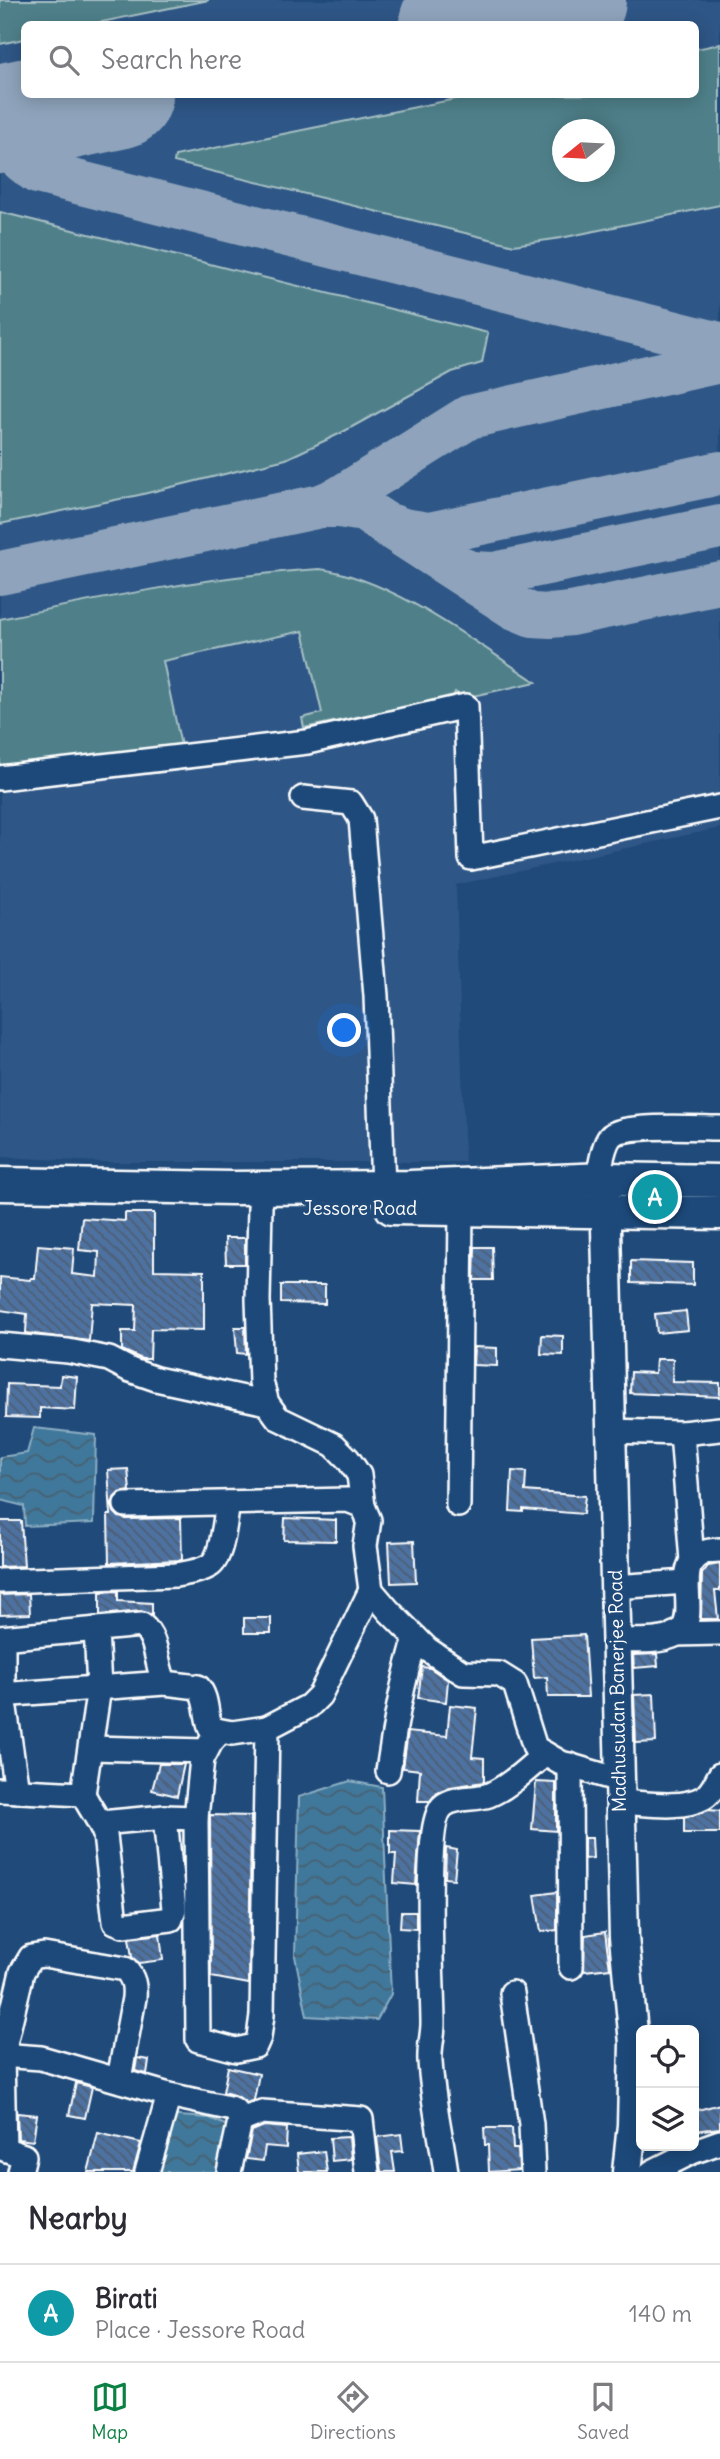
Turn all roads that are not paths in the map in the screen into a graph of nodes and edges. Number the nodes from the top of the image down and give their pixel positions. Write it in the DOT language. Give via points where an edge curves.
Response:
graph roads {
  1 [pos="0,778"];
  2 [pos="303,798"];
  3 [pos="720,807"];
  4 [pos="720,1128"];
  5 [pos="720,1181"];
  6 [pos="0,1184"];
  7 [pos="383,1187"];
  8 [pos="606,1194"];
  9 [pos="0,1204"];
  10 [pos="260,1207"];
  11 [pos="461,1208"];
  12 [pos="720,1213"];
  13 [pos="0,1345"];
  14 [pos="267,1403"];
  15 [pos="720,1429"];
  16 [pos="610,1431"];
  17 [pos="682,1433"];
  18 [pos="228,1503"];
  19 [pos="126,1505"];
  20 [pos="458,1505"];
  21 [pos="363,1506"];
  22 [pos="720,1550"];
  23 [pos="689,1572"];
  24 [pos="0,1581"];
  25 [pos="614,1587"];
  26 [pos="372,1590"];
  27 [pos="96,1629"];
  28 [pos="720,1633"];
  29 [pos="674,1634"];
  30 [pos="1,1638"];
  31 [pos="416,1638"];
  32 [pos="617,1641"];
  33 [pos="166,1683"];
  34 [pos="99,1688"];
  35 [pos="1,1695"];
  36 [pos="273,1725"];
  37 [pos="220,1732"];
  38 [pos="91,1748"];
  39 [pos="206,1751"];
  40 [pos="545,1754"];
  41 [pos="570,1765"];
  42 [pos="388,1771"];
  43 [pos="720,1775"];
  44 [pos="8,1790"];
  45 [pos="619,1791"];
  46 [pos="83,1794"];
  47 [pos="165,1816"];
  48 [pos="196,1818"];
  49 [pos="101,1823"];
  50 [pos="571,1967"];
  51 [pos="512,1993"];
  52 [pos="1,2055"];
  53 [pos="119,2079"];
  54 [pos="169,2095"];
  55 [pos="240,2121"];
  56 [pos="720,2142"];
  57 [pos="20,2172"];
  58 [pos="147,2172"];
  59 [pos="229,2172"];
  60 [pos="367,2172"];
  61 [pos="446,2172"];
  62 [pos="533,2172"];
  63 [pos="627,2172"];
  64 [pos="652,2172"];
  1 -- 3 [label="street" via="307,742 466,706 471,858"];
  2 -- 7 [label="street" via="351,803 360,819 376,996"];
  4 -- 8 [label="street" via="615,1132 607,1142 600,1168"];
  5 -- 8 [label="highway"];
  6 -- 7 [label="highway"];
  7 -- 8 [label="highway"];
  8 -- 11 [label="highway, Jessore Road"];
  8 -- 12 [label="highway, Jessore Road"];
  8 -- 16 [label="main road, Madhusudan Banerjee Road"];
  9 -- 10 [label="highway, Jessore Road"];
  10 -- 11 [label="highway, Jessore Road"];
  10 -- 14 [label="street" via="258,1300 261,1382"];
  11 -- 20 [label="street"];
  13 -- 14 [label="street" via="109,1359 156,1379"];
  14 -- 21 [label="street" via="278,1418 334,1445 348,1459 359,1475"];
  15 -- 17 [label="street"];
  16 -- 17 [label="street"];
  16 -- 25 [label="main road, Madhusudan Banerjee Road"];
  17 -- 23 [label="street"];
  18 -- 19 [label="street"];
  18 -- 21 [label="street" via="348,1500"];
  18 -- 24 [label="street" via="219,1552 212,1565 199,1570 176,1575"];
  21 -- 26 [label="street" via="369,1520 365,1546"];
  22 -- 23 [label="street" via="697,1555"];
  23 -- 25 [label="street"];
  23 -- 29 [label="street" via="685,1623"];
  25 -- 32 [label="main road, Madhusudan Banerjee Road"];
  26 -- 31 [label="street"];
  26 -- 36 [label="street" via="320,1695"];
  27 -- 30 [label="street"];
  27 -- 33 [label="street" via="142,1625 153,1640"];
  27 -- 34 [label="street"];
  28 -- 29 [label="street"];
  29 -- 32 [label="street"];
  30 -- 35 [label="street"];
  31 -- 40 [label="street" via="463,1674 499,1674 515,1684 535,1748"];
  31 -- 42 [label="street" via="400,1690"];
  32 -- 45 [label="main road, Madhusudan Banerjee Road"];
  33 -- 34 [label="street"];
  33 -- 37 [label="street" via="198,1687 211,1729"];
  34 -- 35 [label="street"];
  34 -- 38 [label="street"];
  35 -- 44 [label="street"];
  36 -- 37 [label="street"];
  36 -- 48 [label="street" via="262,2015 259,2038 249,2048 198,2040"];
  37 -- 39 [label="street"];
  38 -- 39 [label="street"];
  38 -- 46 [label="street"];
  39 -- 48 [label="street"];
  40 -- 41 [label="street"];
  40 -- 61 [label="street" via="494,1793 448,1803 436,1815 431,1860 430,2059"];
  41 -- 45 [label="street"];
  41 -- 50 [label="street"];
  43 -- 45 [label="street" via="705,1797 677,1804"];
  44 -- 46 [label="street"];
  45 -- 63 [label="main road, Madhusudan Banerjee Road" via="624,1937 634,2043"];
  46 -- 49 [label="street"];
  47 -- 48 [label="street"];
  47 -- 49 [label="street"];
  47 -- 49 [label="street" via="174,1909 171,1919 124,1925 115,1922"];
  51 -- 62 [label="street" via="531,2124"];
  52 -- 53 [label="street" via="40,2058"];
  52 -- 53 [label="street" via="22,1972 32,1957 44,1955 125,1969 135,1985"];
  52 -- 57 [label="street" via="4,2149 24,2156"];
  53 -- 54 [label="street"];
  54 -- 55 [label="street" via="233,2109"];
  54 -- 58 [label="street"];
  55 -- 59 [label="street"];
  55 -- 60 [label="street" via="262,2112 361,2119"];
  56 -- 64 [label="street"];
}
